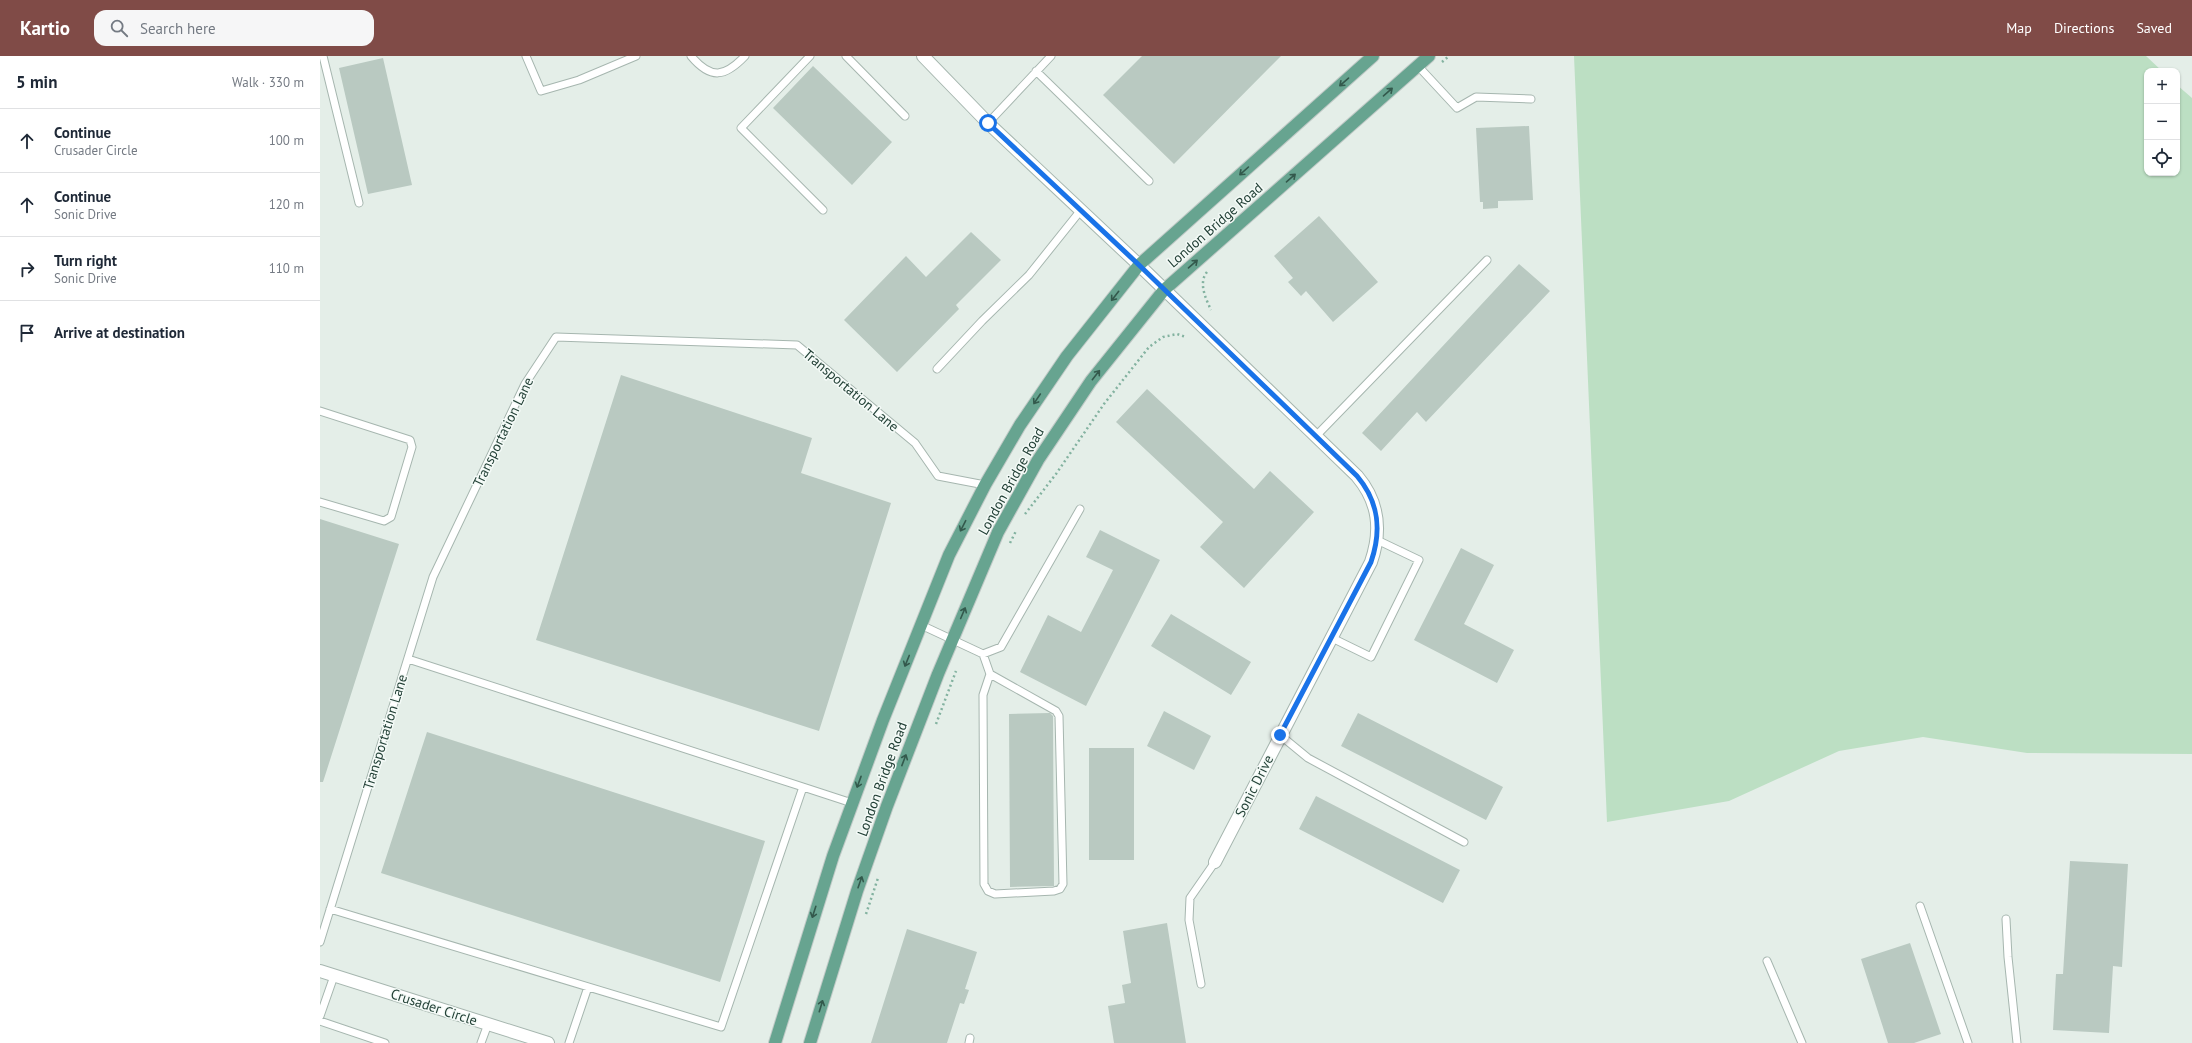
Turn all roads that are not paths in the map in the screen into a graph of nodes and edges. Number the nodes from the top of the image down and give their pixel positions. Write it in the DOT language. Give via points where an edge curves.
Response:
graph roads {
  1 [pos="323,56"];
  2 [pos="526,56"];
  3 [pos="636,56"];
  4 [pos="691,56"];
  5 [pos="745,56"];
  6 [pos="810,56"];
  7 [pos="846,56"];
  8 [pos="923,56"];
  9 [pos="1051,56"];
  10 [pos="1373,56"];
  11 [pos="1429,56"];
  12 [pos="1418,66"];
  13 [pos="1036,71"];
  14 [pos="1531,99"];
  15 [pos="905,116"];
  16 [pos="988,123"];
  17 [pos="1149,181"];
  18 [pos="360,203"];
  19 [pos="823,210"];
  20 [pos="1081,210"];
  21 [pos="1488,260"];
  22 [pos="1139,265"];
  23 [pos="1164,290"];
  24 [pos="937,368"];
  25 [pos="320,411"];
  26 [pos="1314,437"];
  27 [pos="985,485"];
  28 [pos="320,502"];
  29 [pos="1080,509"];
  30 [pos="1377,540"];
  31 [pos="921,625"];
  32 [pos="1330,637"];
  33 [pos="952,638"];
  34 [pos="983,654"];
  35 [pos="408,659"];
  36 [pos="990,674"];
  37 [pos="1280,735"];
  38 [pos="803,787"];
  39 [pos="852,803"];
  40 [pos="1464,842"];
  41 [pos="1215,862"];
  42 [pos="1920,906"];
  43 [pos="330,909"];
  44 [pos="2006,919"];
  45 [pos="320,942"];
  46 [pos="1767,961"];
  47 [pos="320,971"];
  48 [pos="334,976"];
  49 [pos="1201,984"];
  50 [pos="588,987"];
  51 [pos="320,1016"];
  52 [pos="320,1021"];
  53 [pos="488,1024"];
  54 [pos="385,1043"];
  55 [pos="482,1043"];
  56 [pos="548,1043"];
  57 [pos="569,1043"];
  58 [pos="776,1043"];
  59 [pos="810,1043"];
  60 [pos="1802,1043"];
  61 [pos="1968,1043"];
  62 [pos="2017,1043"];
  1 -- 18 [label="lane"];
  2 -- 3 [label="lane" via="541,91 579,80"];
  4 -- 5 [label="lane" via="710,72 730,71"];
  6 -- 19 [label="lane" via="740,128"];
  7 -- 15 [label="lane"];
  8 -- 16 [label="street"];
  9 -- 13 [label="lane"];
  10 -- 22 [label="main road, London Bridge Road, one-way"];
  11 -- 12 [label="main road, London Bridge Road"];
  12 -- 14 [label="lane" via="1457,108 1476,97"];
  23 -- 12 [label="main road, London Bridge Road, one-way"];
  13 -- 16 [label="lane"];
  13 -- 17 [label="lane"];
  16 -- 20 [label="street"];
  20 -- 22 [label="street"];
  20 -- 24 [label="lane" via="1029,275"];
  21 -- 26 [label="lane"];
  22 -- 23 [label="street"];
  22 -- 27 [label="main road, London Bridge Road, one-way" via="1054,375 1020,425"];
  23 -- 26 [label="street, Sonic Drive"];
  33 -- 23 [label="main road, London Bridge Road, one-way" via="998,532 1038,460 1091,381"];
  25 -- 28 [label="lane" via="410,440 412,447 391,517 384,521"];
  26 -- 30 [label="street, Sonic Drive" via="1365,486 1378,516"];
  27 -- 31 [label="main road, London Bridge Road, one-way" via="949,555"];
  27 -- 35 [label="lane, Transportation Lane" via="938,476 915,443 797,345 556,337 525,384 437,570"];
  29 -- 34 [label="lane" via="1001,647"];
  30 -- 32 [label="street, Sonic Drive" via="1371,562"];
  30 -- 32 [label="lane" via="1419,560 1371,657"];
  31 -- 33 [label="lane"];
  31 -- 39 [label="main road, London Bridge Road, one-way"];
  32 -- 37 [label="street, Sonic Drive"];
  33 -- 34 [label="lane"];
  59 -- 33 [label="main road, London Bridge Road, one-way" via="884,813"];
  34 -- 36 [label="lane"];
  35 -- 38 [label="lane"];
  35 -- 43 [label="lane, Transportation Lane"];
  36 -- 36 [label="lane" via="1056,711 1059,716 1063,884 1060,889 1054,891 995,894 988,891 984,884 983,695"];
  37 -- 40 [label="lane" via="1308,758"];
  37 -- 41 [label="street, Sonic Drive"];
  38 -- 39 [label="lane"];
  38 -- 50 [label="lane" via="721,1026"];
  39 -- 58 [label="main road, London Bridge Road, one-way" via="811,921"];
  41 -- 49 [label="lane" via="1190,898 1189,920"];
  42 -- 61 [label="lane"];
  43 -- 45 [label="lane, Transportation Lane"];
  43 -- 50 [label="lane"];
  44 -- 62 [label="lane"];
  46 -- 60 [label="lane"];
  47 -- 48 [label="street, Crusader Circle"];
  48 -- 51 [label="lane"];
  48 -- 53 [label="street, Crusader Circle"];
  50 -- 57 [label="lane"];
  52 -- 54 [label="lane"];
  53 -- 55 [label="lane"];
  53 -- 56 [label="street, Crusader Circle"];
}
